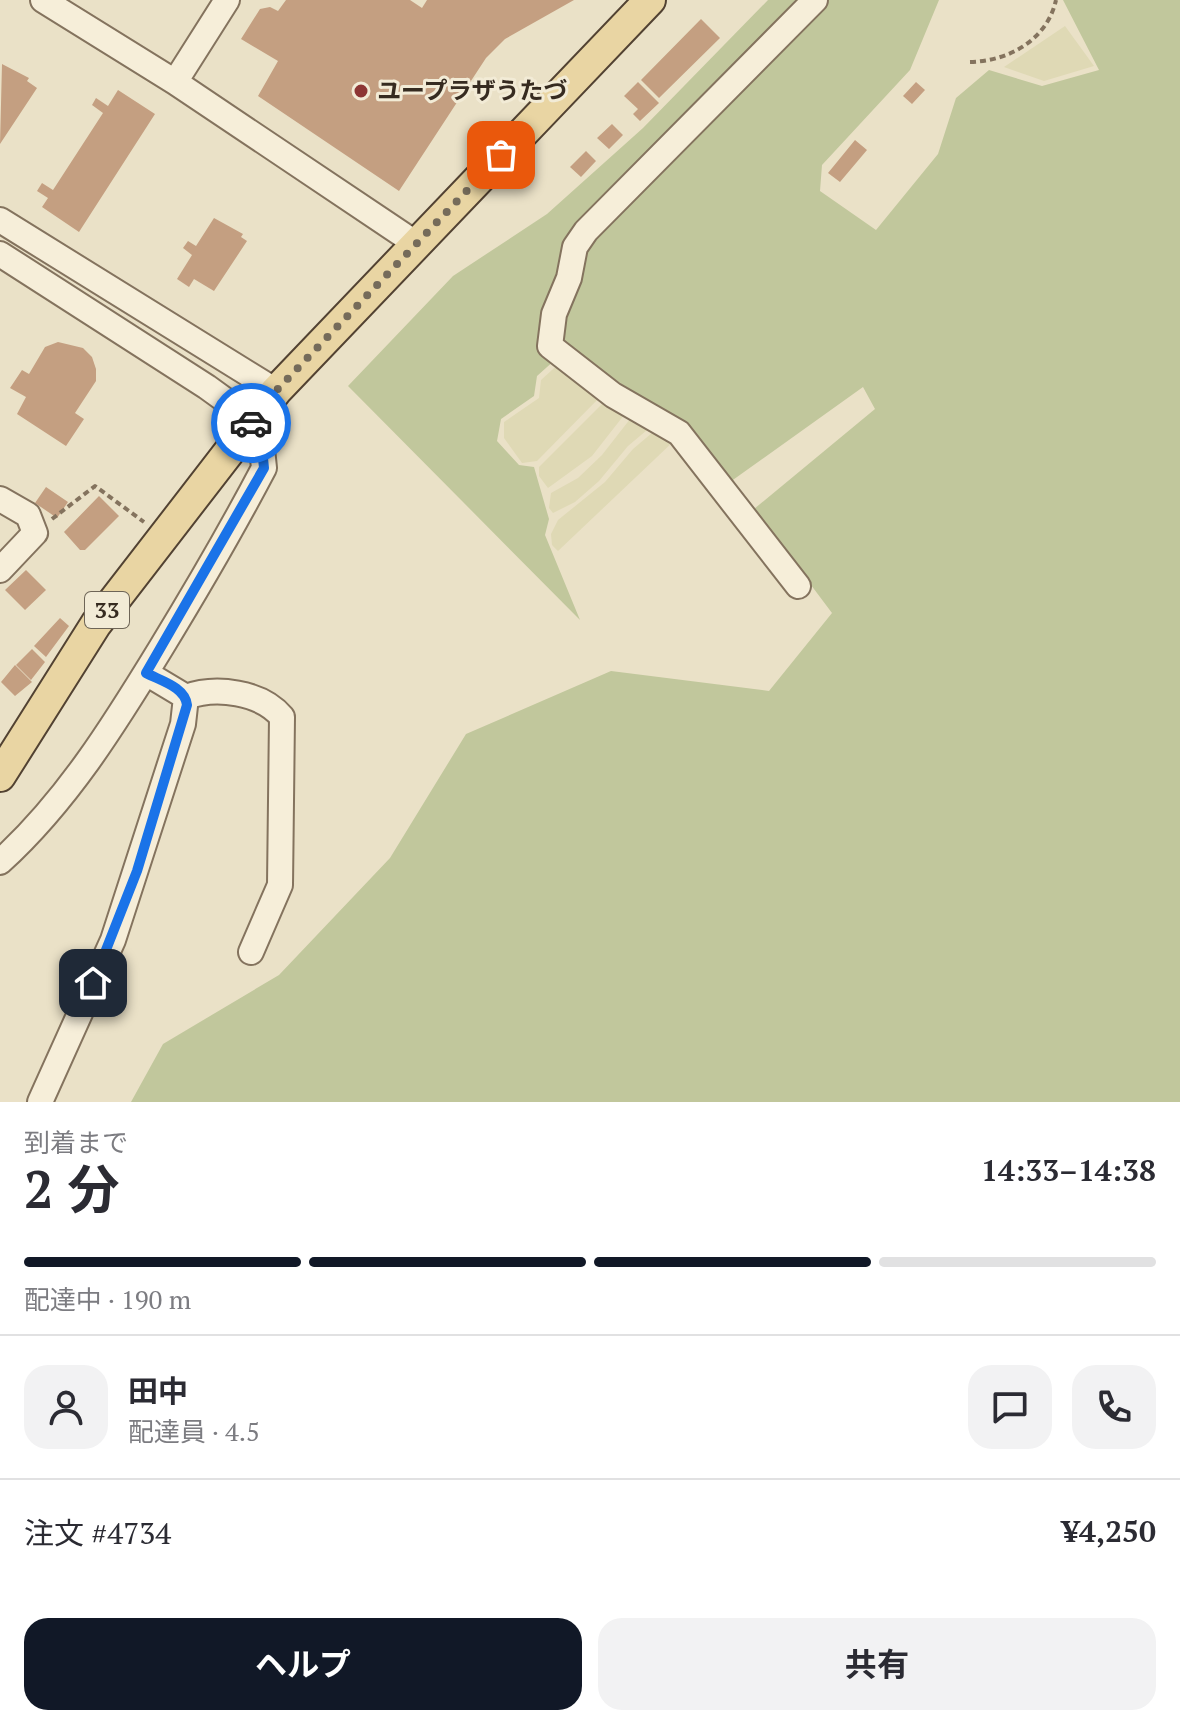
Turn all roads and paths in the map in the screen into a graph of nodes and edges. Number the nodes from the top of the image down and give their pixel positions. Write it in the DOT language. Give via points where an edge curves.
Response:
graph roads {
  1 [pos="43,0"];
  2 [pos="227,0"];
  3 [pos="650,0"];
  4 [pos="815,0"];
  5 [pos="1056,0"];
  6 [pos="970,62"];
  7 [pos="175,82"];
  8 [pos="0,220"];
  9 [pos="415,243"];
  10 [pos="0,254"];
  11 [pos="276,391"];
  12 [pos="252,423"];
  13 [pos="0,499"];
  14 [pos="35,533"];
  15 [pos="164,536"];
  16 [pos="0,570"];
  17 [pos="798,586"];
  18 [pos="146,673"];
  19 [pos="186,697"];
  20 [pos="0,776"];
  21 [pos="0,862"];
  22 [pos="251,952"];
  23 [pos="40,1102"];
  1 -- 7 [label="street"];
  2 -- 7 [label="street"];
  3 -- 9 [label="main road, 33"];
  4 -- 17 [label="street" via="586,231 575,247 554,314 550,346 613,395 679,433"];
  5 -- 6 [label="path" via="1048,25 1032,40 1000,58"];
  7 -- 9 [label="street"];
  8 -- 11 [label="street"];
  9 -- 11 [label="main road, 33"];
  10 -- 12 [label="street" via="207,387"];
  11 -- 12 [label="main road, 33"];
  12 -- 15 [label="main road, 33"];
  12 -- 18 [label="street" via="264,468"];
  13 -- 14 [label="street" via="28,515"];
  14 -- 15 [label="path" via="95,486"];
  14 -- 16 [label="street"];
  15 -- 20 [label="main road, 33" via="96,624"];
  18 -- 19 [label="street"];
  18 -- 21 [label="street" via="106,739 35,830"];
  19 -- 22 [label="street" via="226,691 272,705 282,717 280,885"];
  19 -- 23 [label="street" via="183,724 123,912"];
}
